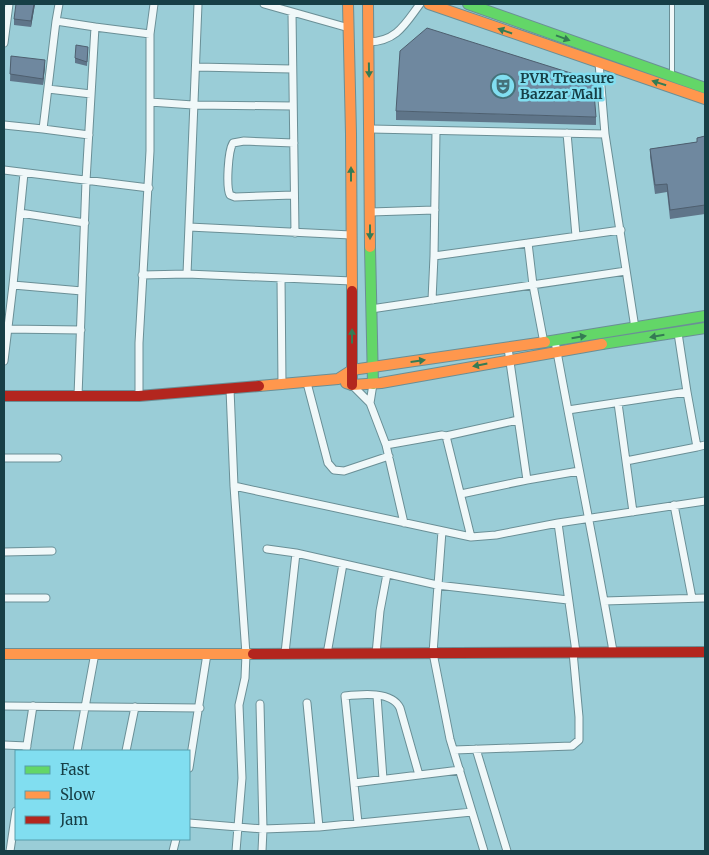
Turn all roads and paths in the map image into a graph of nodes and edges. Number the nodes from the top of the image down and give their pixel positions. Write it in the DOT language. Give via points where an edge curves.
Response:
graph roads {
  1 [pos="9,4"];
  2 [pos="58,4"];
  3 [pos="154,4"];
  4 [pos="198,4"];
  5 [pos="264,4"];
  6 [pos="348,4"];
  7 [pos="368,4"];
  8 [pos="420,4"];
  9 [pos="429,4"];
  10 [pos="468,4"];
  11 [pos="672,4"];
  12 [pos="292,13"];
  13 [pos="56,21"];
  14 [pos="95,26"];
  15 [pos="349,28"];
  16 [pos="150,34"];
  17 [pos="4,40"];
  18 [pos="369,42"];
  19 [pos="599,63"];
  20 [pos="196,67"];
  21 [pos="292,69"];
  22 [pos="672,77"];
  23 [pos="705,88"];
  24 [pos="48,89"];
  25 [pos="91,94"];
  26 [pos="705,99"];
  27 [pos="150,102"];
  28 [pos="193,105"];
  29 [pos="293,106"];
  30 [pos="4,126"];
  31 [pos="43,129"];
  32 [pos="371,129"];
  33 [pos="436,131"];
  34 [pos="567,133"];
  35 [pos="605,134"];
  36 [pos="89,135"];
  37 [pos="294,143"];
  38 [pos="4,170"];
  39 [pos="24,173"];
  40 [pos="86,181"];
  41 [pos="149,188"];
  42 [pos="294,195"];
  43 [pos="435,210"];
  44 [pos="370,212"];
  45 [pos="20,213"];
  46 [pos="85,223"];
  47 [pos="188,228"];
  48 [pos="621,230"];
  49 [pos="295,233"];
  50 [pos="351,235"];
  51 [pos="576,236"];
  52 [pos="528,243"];
  53 [pos="434,256"];
  54 [pos="626,271"];
  55 [pos="186,274"];
  56 [pos="142,275"];
  57 [pos="281,278"];
  58 [pos="352,281"];
  59 [pos="13,285"];
  60 [pos="534,285"];
  61 [pos="82,290"];
  62 [pos="432,300"];
  63 [pos="371,309"];
  64 [pos="705,316"];
  65 [pos="635,328"];
  66 [pos="705,328"];
  67 [pos="7,329"];
  68 [pos="81,330"];
  69 [pos="678,333"];
  70 [pos="544,343"];
  71 [pos="556,346"];
  72 [pos="508,348"];
  73 [pos="510,359"];
  74 [pos="4,361"];
  75 [pos="373,367"];
  76 [pos="352,370"];
  77 [pos="338,379"];
  78 [pos="307,383"];
  79 [pos="373,384"];
  80 [pos="282,385"];
  81 [pos="352,385"];
  82 [pos="230,389"];
  83 [pos="687,392"];
  84 [pos="4,396"];
  85 [pos="78,396"];
  86 [pos="139,396"];
  87 [pos="370,403"];
  88 [pos="618,403"];
  89 [pos="568,410"];
  90 [pos="518,420"];
  91 [pos="446,436"];
  92 [pos="386,445"];
  93 [pos="701,446"];
  94 [pos="389,456"];
  95 [pos="4,458"];
  96 [pos="58,458"];
  97 [pos="626,461"];
  98 [pos="579,471"];
  99 [pos="527,480"];
  100 [pos="234,486"];
  101 [pos="461,494"];
  102 [pos="705,501"];
  103 [pos="674,505"];
  104 [pos="633,512"];
  105 [pos="590,518"];
  106 [pos="404,523"];
  107 [pos="558,523"];
  108 [pos="442,531"];
  109 [pos="471,537"];
  110 [pos="267,549"];
  111 [pos="52,551"];
  112 [pos="4,552"];
  113 [pos="296,553"];
  114 [pos="343,564"];
  115 [pos="387,574"];
  116 [pos="437,585"];
  117 [pos="4,598"];
  118 [pos="46,598"];
  119 [pos="692,598"];
  120 [pos="705,598"];
  121 [pos="568,600"];
  122 [pos="604,600"];
  123 [pos="614,651"];
  124 [pos="574,652"];
  125 [pos="705,652"];
  126 [pos="285,653"];
  127 [pos="433,653"];
  128 [pos="4,654"];
  129 [pos="95,654"];
  130 [pos="208,654"];
  131 [pos="246,654"];
  132 [pos="327,654"];
  133 [pos="376,654"];
  134 [pos="377,696"];
  135 [pos="307,703"];
  136 [pos="260,704"];
  137 [pos="4,706"];
  138 [pos="33,706"];
  139 [pos="85,706"];
  140 [pos="135,708"];
  141 [pos="200,708"];
  142 [pos="4,745"];
  143 [pos="26,748"];
  144 [pos="77,750"];
  145 [pos="126,750"];
  146 [pos="454,750"];
  147 [pos="476,750"];
  148 [pos="190,763"];
  149 [pos="460,770"];
  150 [pos="419,775"];
  151 [pos="383,779"];
  152 [pos="354,782"];
  153 [pos="472,812"];
  154 [pos="15,818"];
  155 [pos="190,823"];
  156 [pos="358,823"];
  157 [pos="319,827"];
  158 [pos="238,828"];
  159 [pos="263,829"];
  160 [pos="10,851"];
  161 [pos="236,851"];
  162 [pos="262,851"];
  163 [pos="484,851"];
  164 [pos="507,851"];
  1 -- 17 [label="street"];
  2 -- 13 [label="street"];
  3 -- 16 [label="street"];
  4 -- 20 [label="street"];
  5 -- 12 [label="street"];
  6 -- 15 [label="street"];
  7 -- 18 [label="street"];
  8 -- 18 [label="street" via="395,35"];
  19 -- 9 [label="street, one-way"];
  10 -- 22 [label="street, one-way"];
  11 -- 22 [label="lane"];
  12 -- 15 [label="street"];
  12 -- 21 [label="street"];
  13 -- 14 [label="street"];
  13 -- 24 [label="street"];
  14 -- 16 [label="street"];
  14 -- 25 [label="street"];
  50 -- 15 [label="street, one-way"];
  16 -- 27 [label="street"];
  18 -- 32 [label="street, one-way"];
  26 -- 19 [label="street, one-way"];
  19 -- 35 [label="street"];
  20 -- 21 [label="street"];
  20 -- 28 [label="street"];
  21 -- 29 [label="street"];
  22 -- 23 [label="street"];
  24 -- 25 [label="street"];
  24 -- 31 [label="street"];
  25 -- 36 [label="street"];
  27 -- 28 [label="street"];
  27 -- 41 [label="street"];
  28 -- 29 [label="street"];
  28 -- 47 [label="street"];
  29 -- 37 [label="street"];
  30 -- 31 [label="street"];
  31 -- 36 [label="street"];
  32 -- 33 [label="street"];
  32 -- 44 [label="street"];
  33 -- 34 [label="street"];
  33 -- 43 [label="street"];
  34 -- 35 [label="street"];
  34 -- 51 [label="street"];
  35 -- 48 [label="street"];
  36 -- 40 [label="street"];
  37 -- 42 [label="street"];
  37 -- 42 [label="street" via="233,143 228,186 230,195 235,197"];
  38 -- 39 [label="street"];
  39 -- 40 [label="street"];
  39 -- 45 [label="street"];
  40 -- 41 [label="street"];
  40 -- 46 [label="street"];
  41 -- 56 [label="street"];
  42 -- 49 [label="street"];
  43 -- 44 [label="street"];
  43 -- 53 [label="street"];
  44 -- 63 [label="street, one-way"];
  45 -- 46 [label="street"];
  45 -- 59 [label="street"];
  46 -- 61 [label="street"];
  47 -- 49 [label="street"];
  47 -- 55 [label="street"];
  48 -- 51 [label="street"];
  48 -- 54 [label="street"];
  49 -- 50 [label="street"];
  50 -- 58 [label="street"];
  51 -- 52 [label="street"];
  52 -- 53 [label="street"];
  52 -- 60 [label="street"];
  53 -- 62 [label="street"];
  54 -- 60 [label="street"];
  54 -- 65 [label="street"];
  55 -- 56 [label="street"];
  55 -- 57 [label="street"];
  56 -- 86 [label="street"];
  57 -- 58 [label="street"];
  57 -- 80 [label="street"];
  76 -- 58 [label="street, one-way"];
  59 -- 61 [label="street"];
  59 -- 67 [label="street"];
  60 -- 62 [label="street"];
  60 -- 70 [label="street"];
  61 -- 68 [label="street"];
  62 -- 63 [label="street"];
  63 -- 75 [label="street"];
  64 -- 65 [label="street"];
  71 -- 65 [label="street, one-way"];
  66 -- 69 [label="street"];
  67 -- 68 [label="street"];
  67 -- 74 [label="street"];
  68 -- 85 [label="street"];
  69 -- 71 [label="street, one-way"];
  69 -- 83 [label="street"];
  70 -- 71 [label="street"];
  70 -- 72 [label="street"];
  71 -- 73 [label="street"];
  71 -- 89 [label="street"];
  72 -- 73 [label="street"];
  75 -- 72 [label="street, one-way"];
  73 -- 79 [label="street, one-way"];
  73 -- 90 [label="street"];
  75 -- 76 [label="street"];
  75 -- 79 [label="street"];
  76 -- 77 [label="street"];
  76 -- 81 [label="street"];
  77 -- 78 [label="street"];
  77 -- 81 [label="street"];
  78 -- 80 [label="street"];
  78 -- 94 [label="street" via="328,463 334,470 344,471"];
  79 -- 81 [label="street"];
  79 -- 87 [label="street"];
  80 -- 82 [label="street"];
  81 -- 87 [label="street"];
  82 -- 86 [label="street"];
  82 -- 100 [label="street"];
  83 -- 88 [label="street"];
  83 -- 93 [label="street"];
  84 -- 85 [label="street"];
  85 -- 86 [label="street"];
  87 -- 92 [label="street"];
  88 -- 89 [label="street"];
  88 -- 97 [label="street"];
  89 -- 98 [label="street"];
  90 -- 91 [label="street"];
  90 -- 99 [label="street"];
  91 -- 92 [label="street"];
  91 -- 101 [label="street"];
  92 -- 94 [label="street"];
  93 -- 97 [label="street"];
  94 -- 106 [label="street"];
  95 -- 96 [label="street"];
  97 -- 104 [label="street"];
  98 -- 99 [label="street"];
  98 -- 105 [label="street"];
  99 -- 101 [label="street"];
  100 -- 106 [label="street"];
  100 -- 131 [label="street"];
  101 -- 109 [label="street"];
  102 -- 103 [label="street"];
  103 -- 104 [label="street"];
  103 -- 119 [label="street"];
  104 -- 105 [label="street"];
  105 -- 107 [label="street"];
  105 -- 122 [label="street"];
  106 -- 108 [label="street"];
  107 -- 109 [label="street"];
  107 -- 121 [label="street"];
  108 -- 109 [label="street"];
  108 -- 116 [label="street"];
  110 -- 113 [label="street"];
  111 -- 112 [label="street"];
  113 -- 114 [label="street"];
  113 -- 126 [label="street"];
  114 -- 115 [label="street"];
  114 -- 132 [label="street"];
  115 -- 116 [label="street"];
  115 -- 133 [label="street"];
  116 -- 121 [label="street"];
  116 -- 127 [label="street"];
  117 -- 118 [label="street"];
  119 -- 120 [label="street"];
  119 -- 122 [label="street"];
  121 -- 124 [label="street"];
  122 -- 123 [label="street"];
  123 -- 124 [label="street"];
  123 -- 125 [label="street"];
  124 -- 127 [label="street"];
  124 -- 147 [label="street" via="579,718 579,740 575,744"];
  126 -- 131 [label="street"];
  126 -- 132 [label="street"];
  127 -- 133 [label="street"];
  127 -- 146 [label="street"];
  128 -- 129 [label="street"];
  129 -- 130 [label="street"];
  129 -- 139 [label="street"];
  130 -- 131 [label="street"];
  130 -- 141 [label="street"];
  131 -- 158 [label="street" via="245,678 238,705 242,778"];
  132 -- 133 [label="street"];
  134 -- 150 [label="street" via="397,702"];
  134 -- 151 [label="street"];
  134 -- 152 [label="street" via="345,696"];
  135 -- 157 [label="street"];
  136 -- 159 [label="street"];
  137 -- 138 [label="street"];
  138 -- 139 [label="street"];
  138 -- 143 [label="street"];
  139 -- 140 [label="street"];
  139 -- 144 [label="street"];
  140 -- 141 [label="street"];
  140 -- 145 [label="street"];
  141 -- 148 [label="street"];
  142 -- 143 [label="street"];
  146 -- 147 [label="street"];
  146 -- 149 [label="street"];
  147 -- 164 [label="street"];
  149 -- 150 [label="street"];
  149 -- 153 [label="street"];
  150 -- 151 [label="street"];
  151 -- 152 [label="street"];
  152 -- 156 [label="street"];
  153 -- 156 [label="street"];
  153 -- 163 [label="street"];
  154 -- 160 [label="street"];
  155 -- 158 [label="street"];
  156 -- 157 [label="street"];
  157 -- 159 [label="street"];
  158 -- 159 [label="street"];
  158 -- 161 [label="street"];
  159 -- 162 [label="street"];
}
